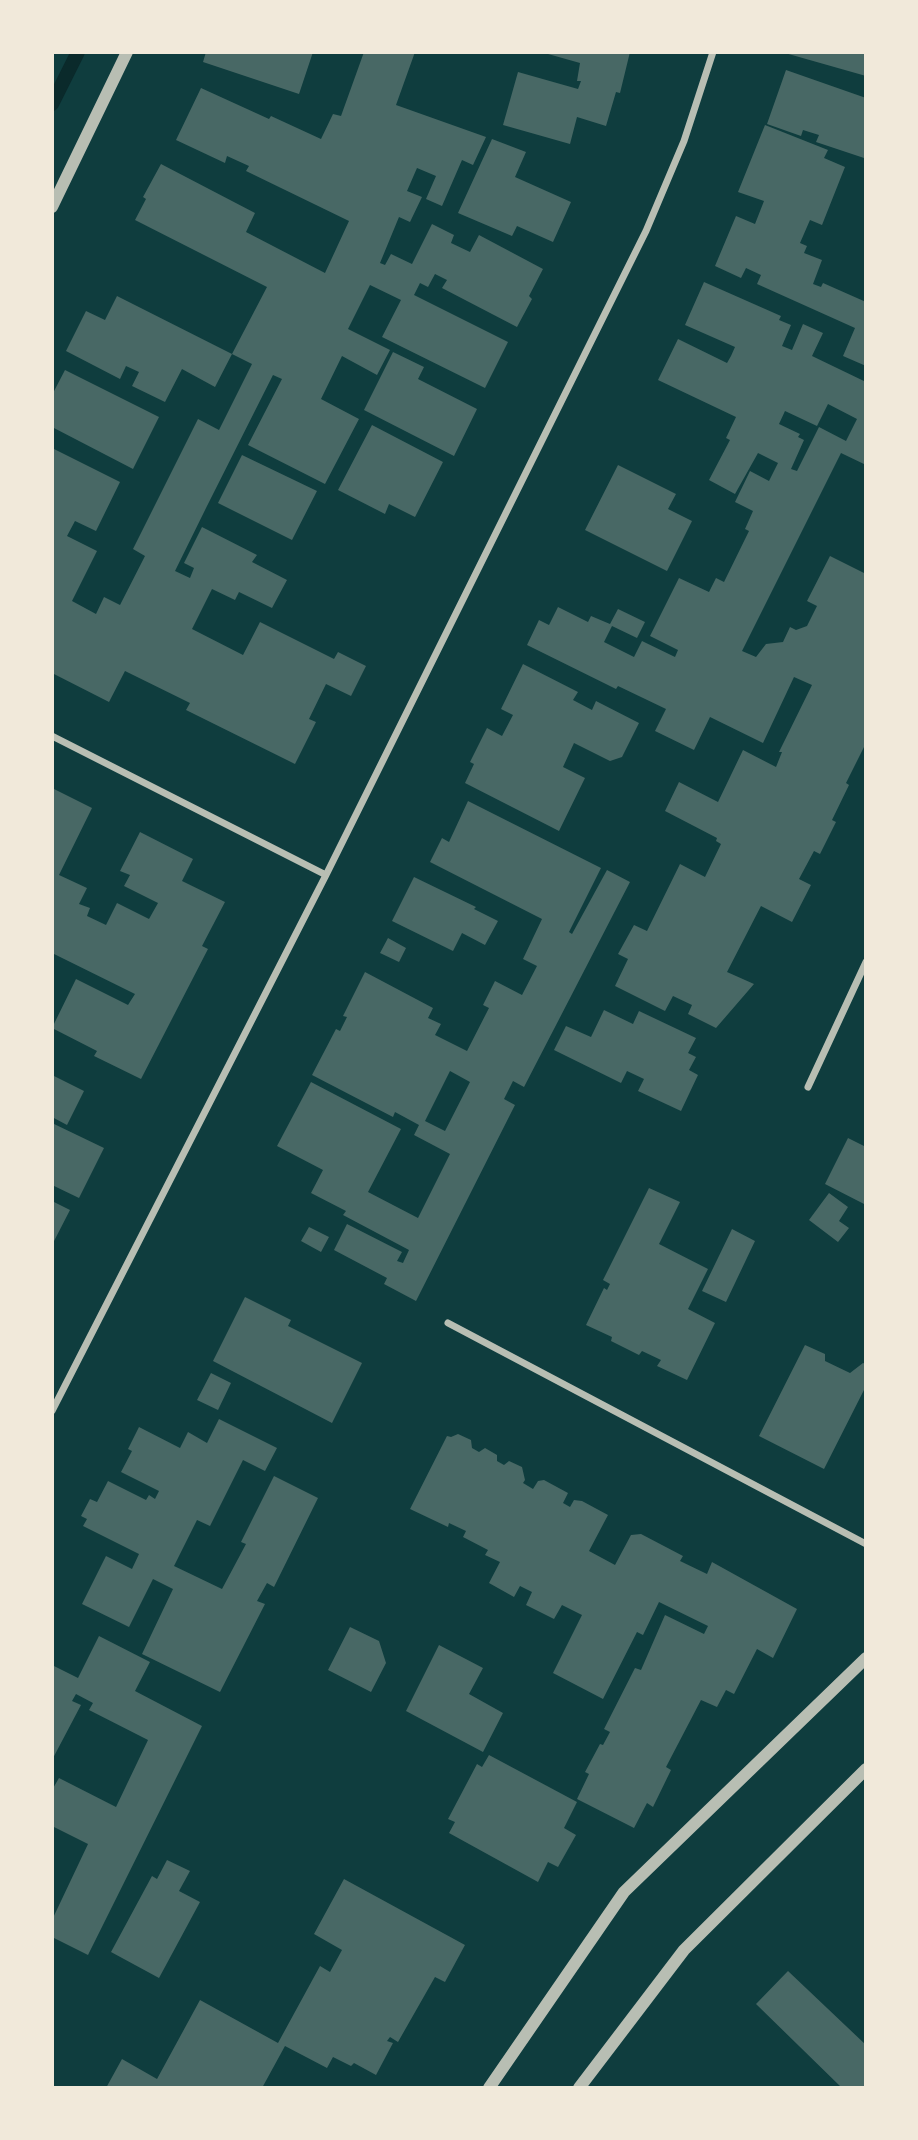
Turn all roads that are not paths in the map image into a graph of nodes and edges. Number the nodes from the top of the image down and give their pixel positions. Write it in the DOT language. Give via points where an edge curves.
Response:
graph roads {
  1 [pos="127,52"];
  2 [pos="713,52"];
  3 [pos="52,207"];
  4 [pos="52,736"];
  5 [pos="326,875"];
  6 [pos="866,962"];
  7 [pos="808,1087"];
  8 [pos="449,1322"];
  9 [pos="52,1411"];
  10 [pos="866,1544"];
  11 [pos="866,1658"];
  12 [pos="866,1769"];
  13 [pos="489,2088"];
  14 [pos="579,2088"];
  1 -- 3 [label="street"];
  2 -- 5 [label="street" via="684,141 646,231"];
  4 -- 5 [label="street"];
  5 -- 9 [label="street"];
  6 -- 7 [label="street"];
  8 -- 10 [label="street"];
  11 -- 13 [label="street" via="624,1892"];
  12 -- 14 [label="street" via="684,1950"];
}
